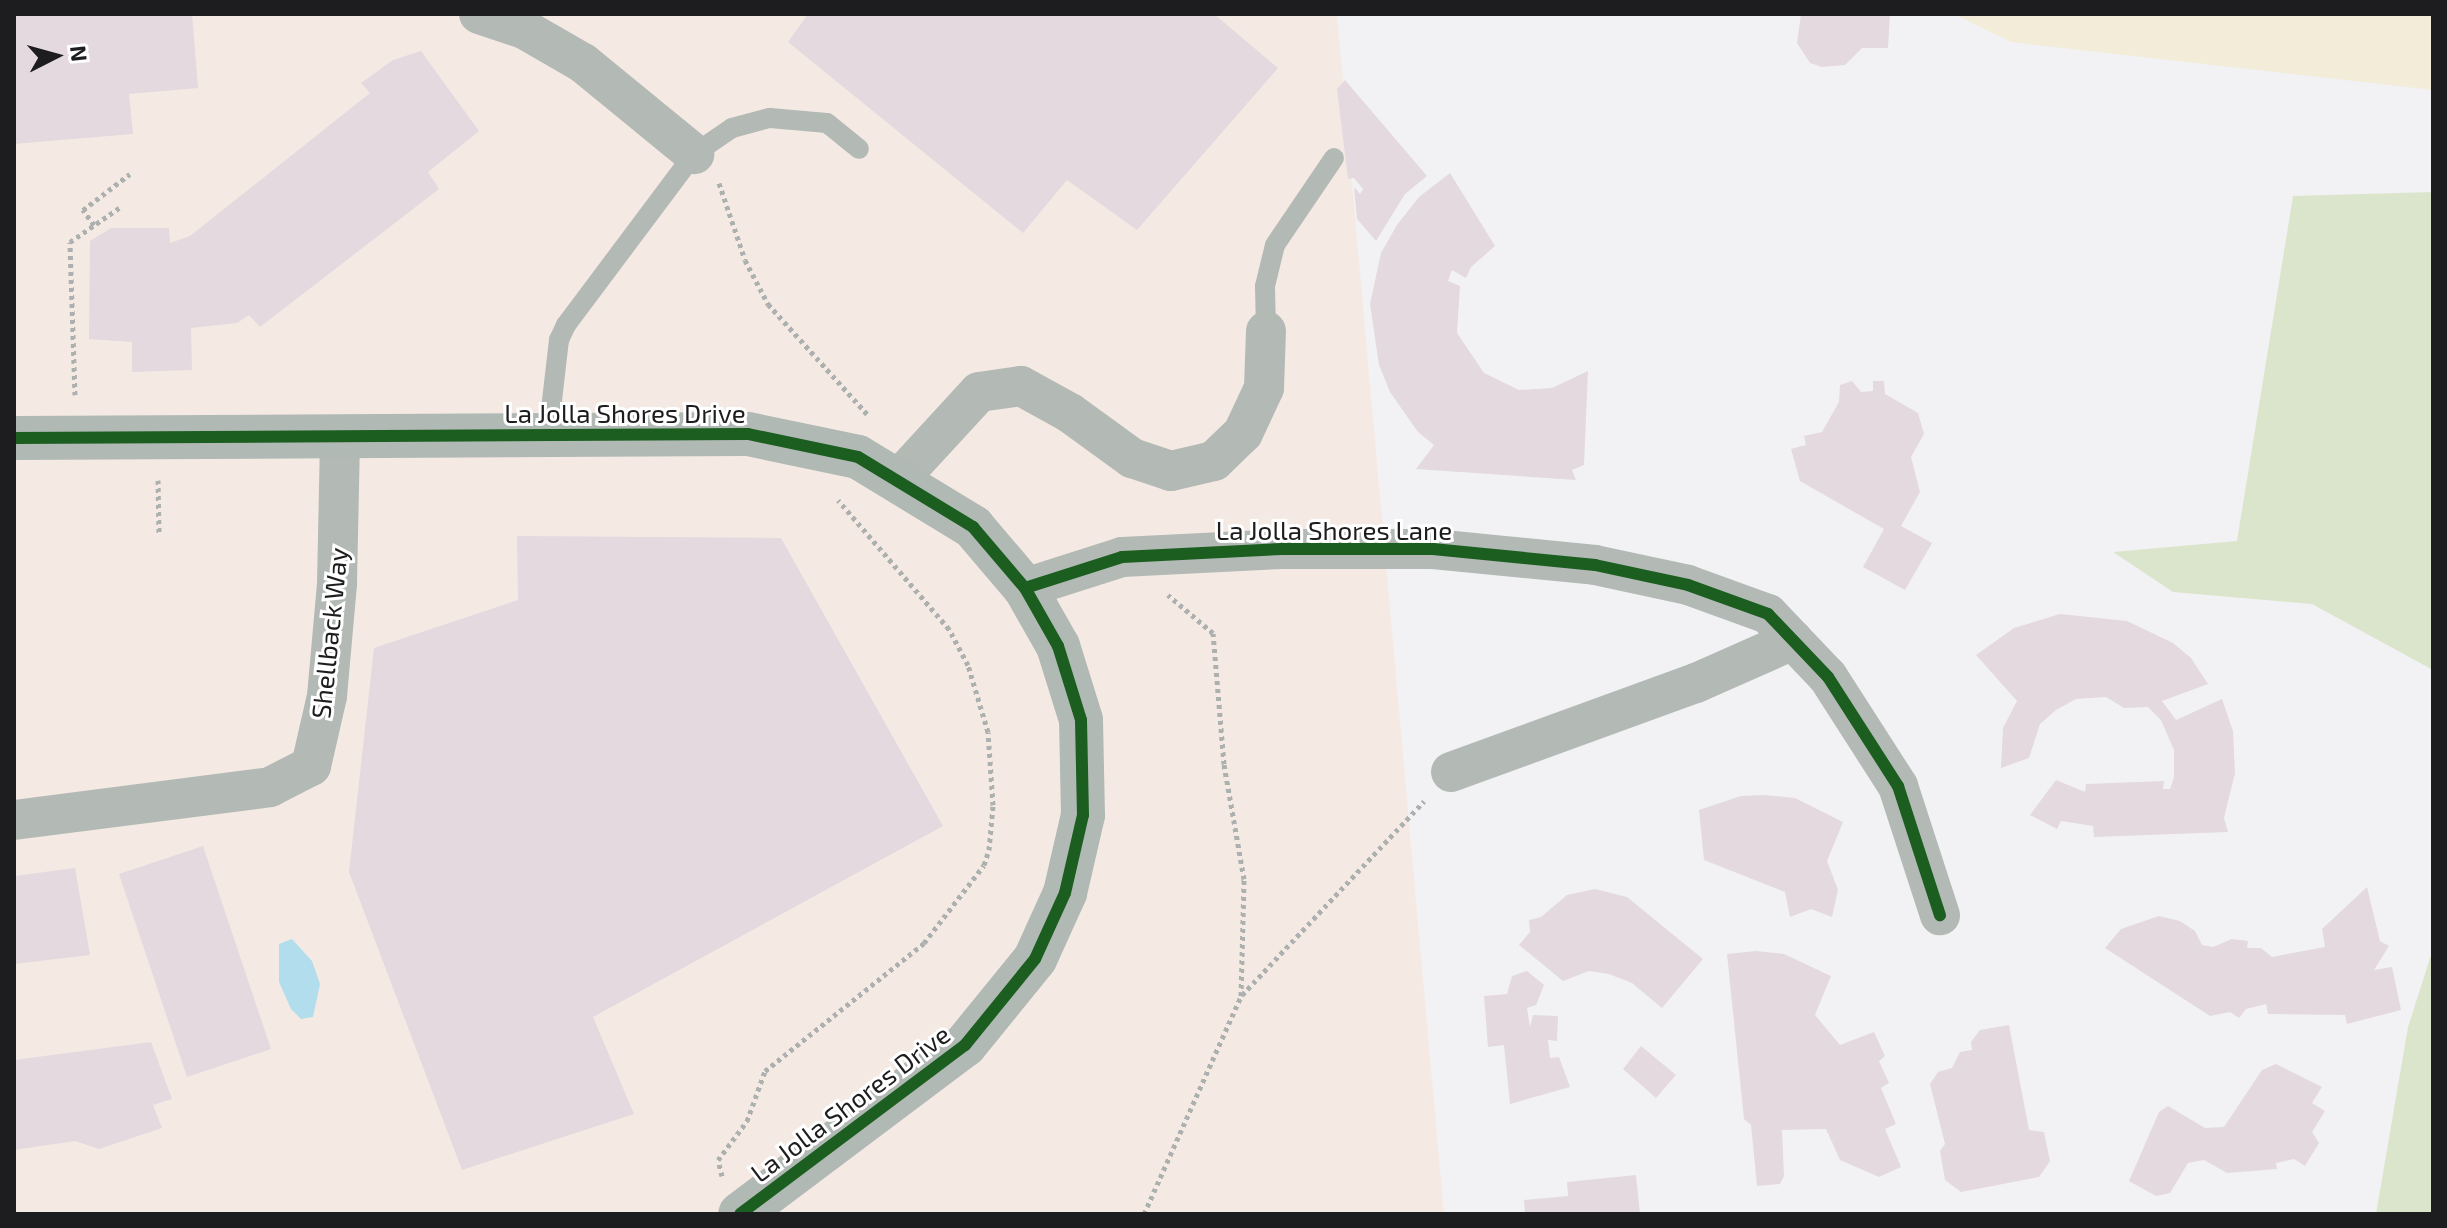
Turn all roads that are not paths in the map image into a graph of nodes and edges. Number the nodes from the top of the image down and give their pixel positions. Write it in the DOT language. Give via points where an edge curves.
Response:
graph roads {
  1 [pos="479,14"];
  2 [pos="859,149"];
  3 [pos="1334,158"];
  4 [pos="706,167"];
  5 [pos="1266,331"];
  6 [pos="548,435"];
  7 [pos="340,436"];
  8 [pos="14,438"];
  9 [pos="899,479"];
  10 [pos="1025,588"];
  11 [pos="1793,640"];
  12 [pos="1451,772"];
  13 [pos="14,820"];
  14 [pos="1940,915"];
  15 [pos="731,1196"];
  1 -- 4 [label="street" via="524,29 583,63"];
  2 -- 4 [label="lane" via="827,123 770,118 732,128"];
  3 -- 5 [label="lane" via="1275,245 1265,286"];
  4 -- 6 [label="lane" via="566,325 559,340"];
  5 -- 9 [label="street" via="1264,388 1243,433 1214,461 1171,471 1132,458 1070,413 1021,386 979,392"];
  6 -- 7 [label="main road, La Jolla Shores Drive"];
  6 -- 9 [label="main road, La Jolla Shores Drive" via="748,434 858,457"];
  7 -- 8 [label="main road, La Jolla Shores Drive"];
  7 -- 13 [label="street, Shellback Way" via="337,583 327,696 311,766 270,787"];
  9 -- 10 [label="main road, La Jolla Shores Drive" via="973,527"];
  10 -- 11 [label="street, La Jolla Shores Lane" via="1122,557 1433,549 1595,565 1688,585 1768,614"];
  10 -- 15 [label="main road, La Jolla Shores Drive" via="1058,646 1081,720 1083,815 1059,907 1035,959 965,1045"];
  11 -- 12 [label="street" via="1696,683"];
  11 -- 14 [label="street, La Jolla Shores Lane" via="1828,677 1898,786"];
}
